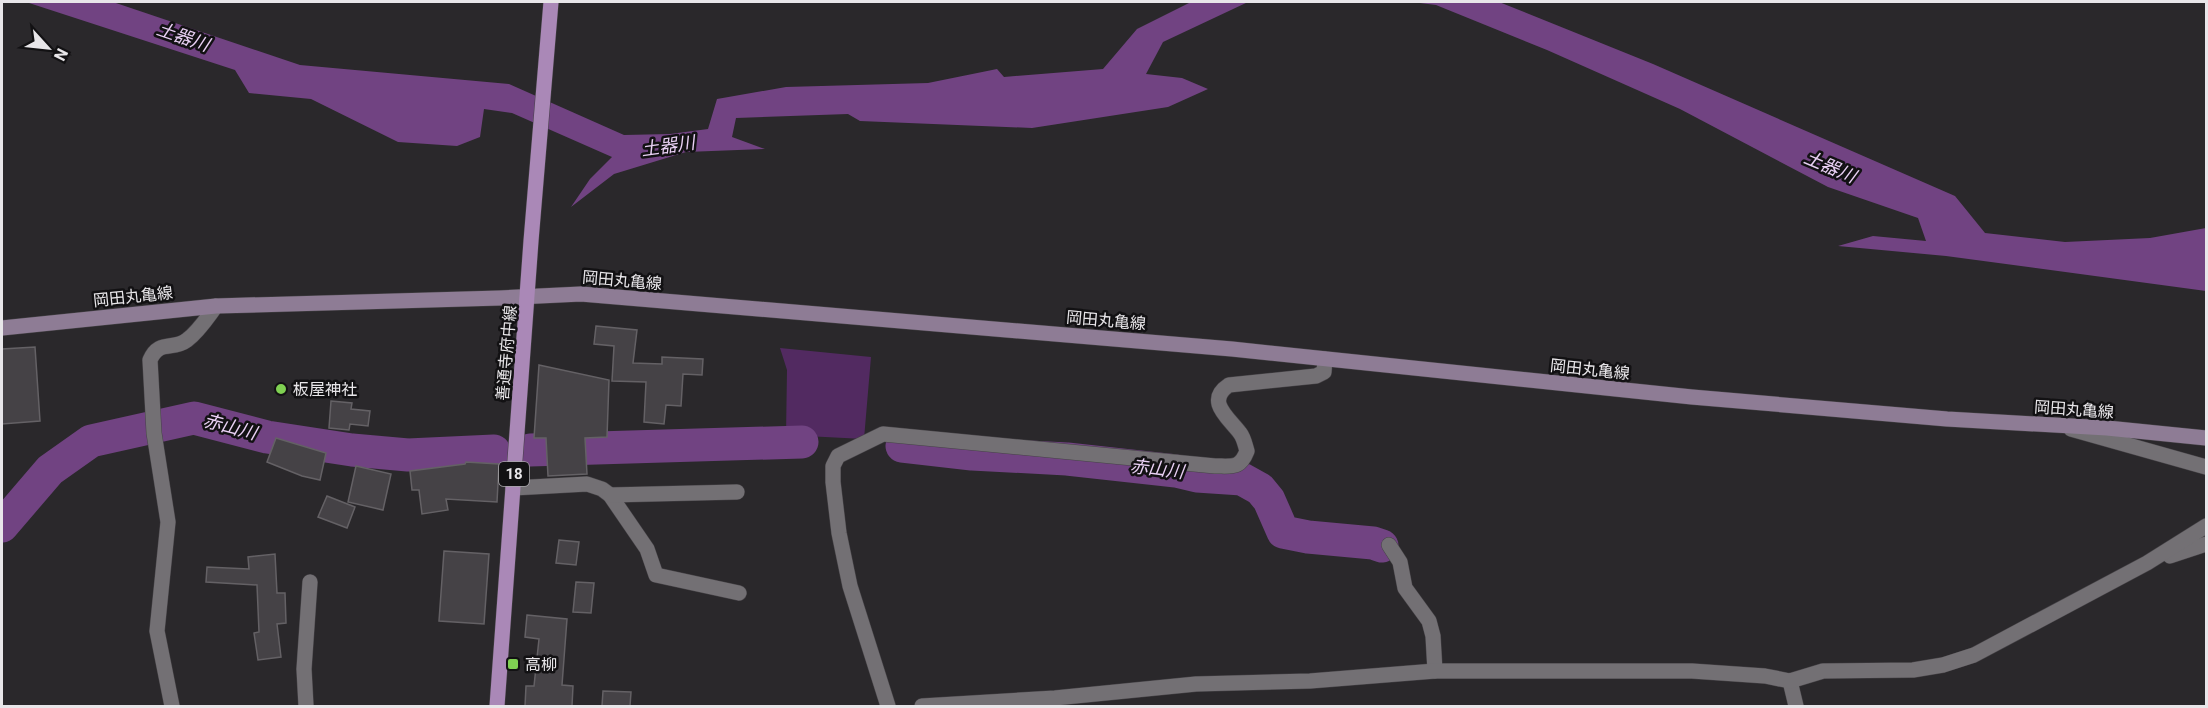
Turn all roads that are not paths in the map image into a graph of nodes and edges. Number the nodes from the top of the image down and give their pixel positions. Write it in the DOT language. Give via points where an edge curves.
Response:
graph roads {
  1 [pos="551,2"];
  2 [pos="528,296"];
  3 [pos="216,306"];
  4 [pos="2,328"];
  5 [pos="1325,360"];
  6 [pos="2057,426"];
  7 [pos="2206,438"];
  8 [pos="2206,467"];
  9 [pos="513,488"];
  10 [pos="737,492"];
  11 [pos="610,495"];
  12 [pos="2206,526"];
  13 [pos="2206,544"];
  14 [pos="1389,545"];
  15 [pos="2146,563"];
  16 [pos="309,582"];
  17 [pos="739,593"];
  18 [pos="1435,671"];
  19 [pos="1790,681"];
  20 [pos="172,706"];
  21 [pos="306,706"];
  22 [pos="497,706"];
  23 [pos="888,706"];
  24 [pos="922,706"];
  25 [pos="1796,706"];
  1 -- 2 [label="main road, 善通寺府中線 / 18"];
  2 -- 3 [label="main road, 岡田丸亀線"];
  2 -- 5 [label="main road, 岡田丸亀線" via="581,294"];
  2 -- 9 [label="main road, 善通寺府中線 / 18"];
  3 -- 4 [label="main road, 岡田丸亀線"];
  3 -- 20 [label="street" via="184,343 159,348 150,360 154,428 168,522 158,631"];
  5 -- 6 [label="main road, 岡田丸亀線" via="1692,398"];
  5 -- 23 [label="street" via="1324,372 1316,376 1228,385 1220,391 1221,409 1242,436 1248,451 1235,466 883,434 838,456 833,466 833,482 849,586"];
  6 -- 7 [label="main road, 岡田丸亀線"];
  6 -- 8 [label="street"];
  9 -- 11 [label="street" via="587,484"];
  9 -- 22 [label="main road, 善通寺府中線 / 18"];
  10 -- 11 [label="street"];
  11 -- 17 [label="street" via="647,549 656,575"];
  12 -- 15 [label="street"];
  13 -- 15 [label="street"];
  14 -- 18 [label="street" via="1400,562 1405,588 1429,621"];
  15 -- 19 [label="street" via="1974,655 1914,670 1823,671"];
  16 -- 21 [label="street"];
  18 -- 19 [label="street" via="1692,670"];
  18 -- 24 [label="street" via="1310,681 1196,684"];
  19 -- 25 [label="street"];
}
